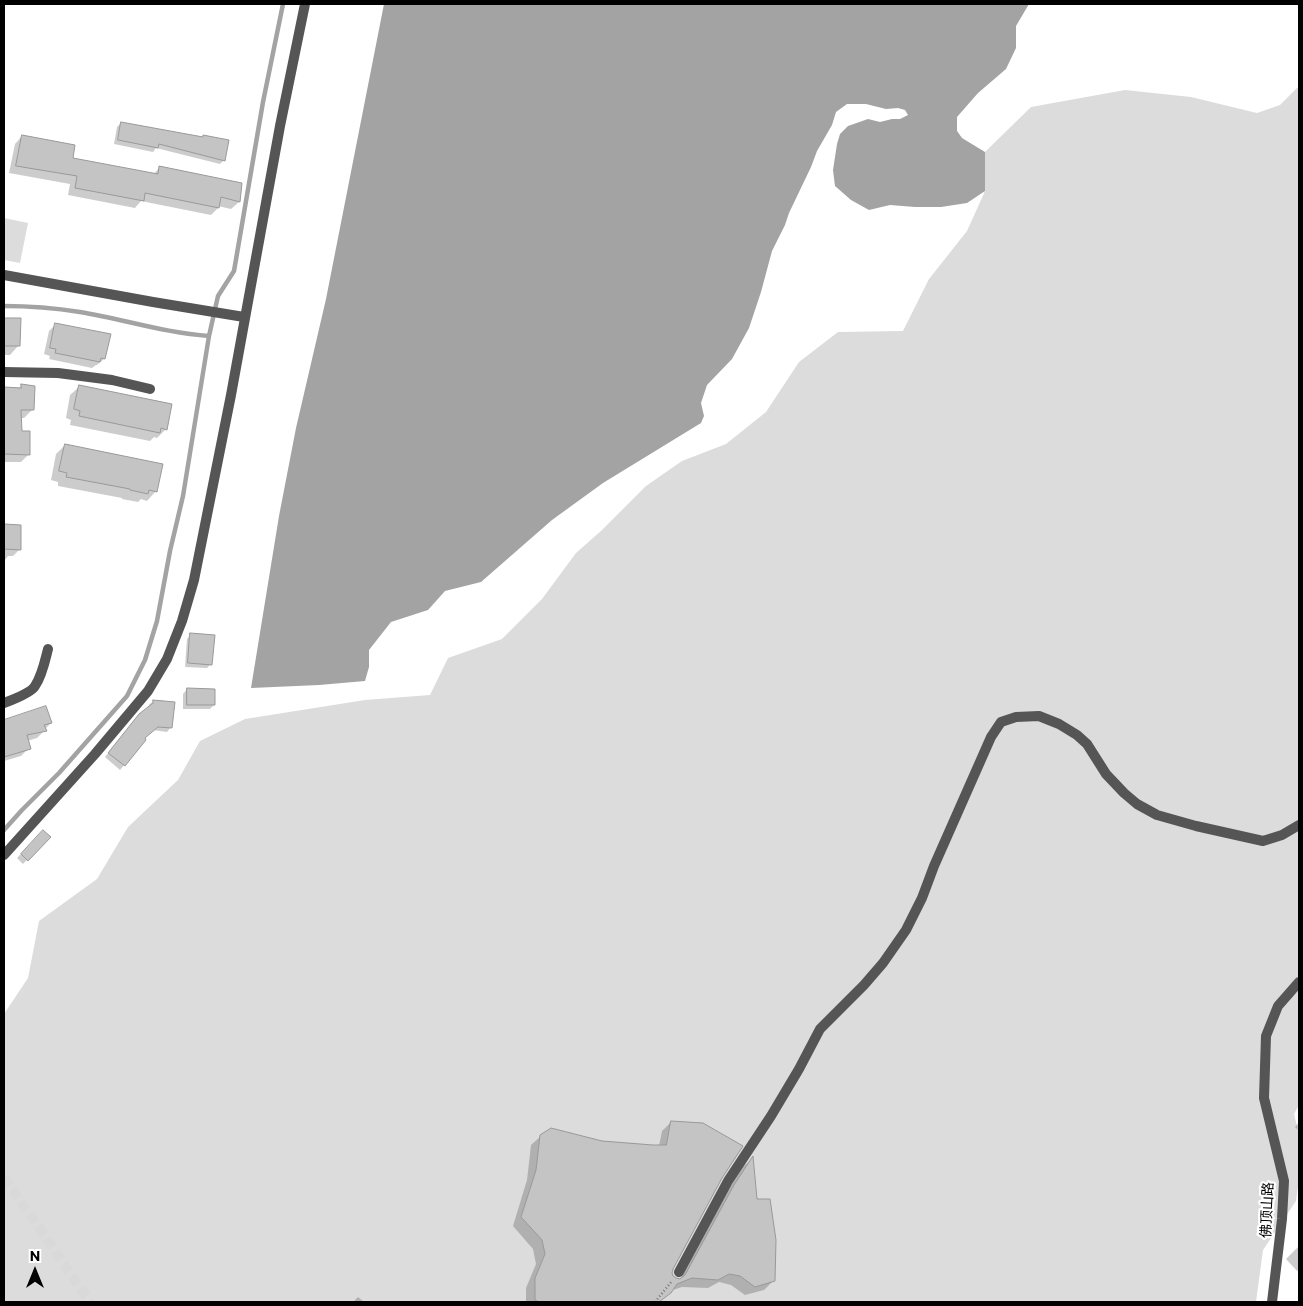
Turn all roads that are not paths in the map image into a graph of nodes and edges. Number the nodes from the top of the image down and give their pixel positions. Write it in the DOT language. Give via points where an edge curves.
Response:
graph roads {
  1 [pos="305,4"];
  2 [pos="4,275"];
  3 [pos="244,318"];
  4 [pos="4,372"];
  5 [pos="150,389"];
  6 [pos="48,649"];
  7 [pos="4,703"];
  8 [pos="1299,824"];
  9 [pos="4,855"];
  10 [pos="1299,982"];
  11 [pos="679,1272"];
  12 [pos="1272,1302"];
  1 -- 3 [label="street"];
  2 -- 3 [label="street"];
  3 -- 9 [label="street" via="194,580 167,659 148,692"];
  4 -- 5 [label="street" via="58,373"];
  6 -- 7 [label="street" via="34,688"];
  8 -- 11 [label="street" via="1282,836 1263,841 1157,815 1124,793 1106,774 1087,744 1059,724 1039,716 1016,717 1001,722 987,745 906,930 864,985 820,1029 771,1116 728,1181"];
  10 -- 12 [label="street, 佛顶山路" via="1278,1006 1266,1036 1264,1098 1284,1181"];
}
